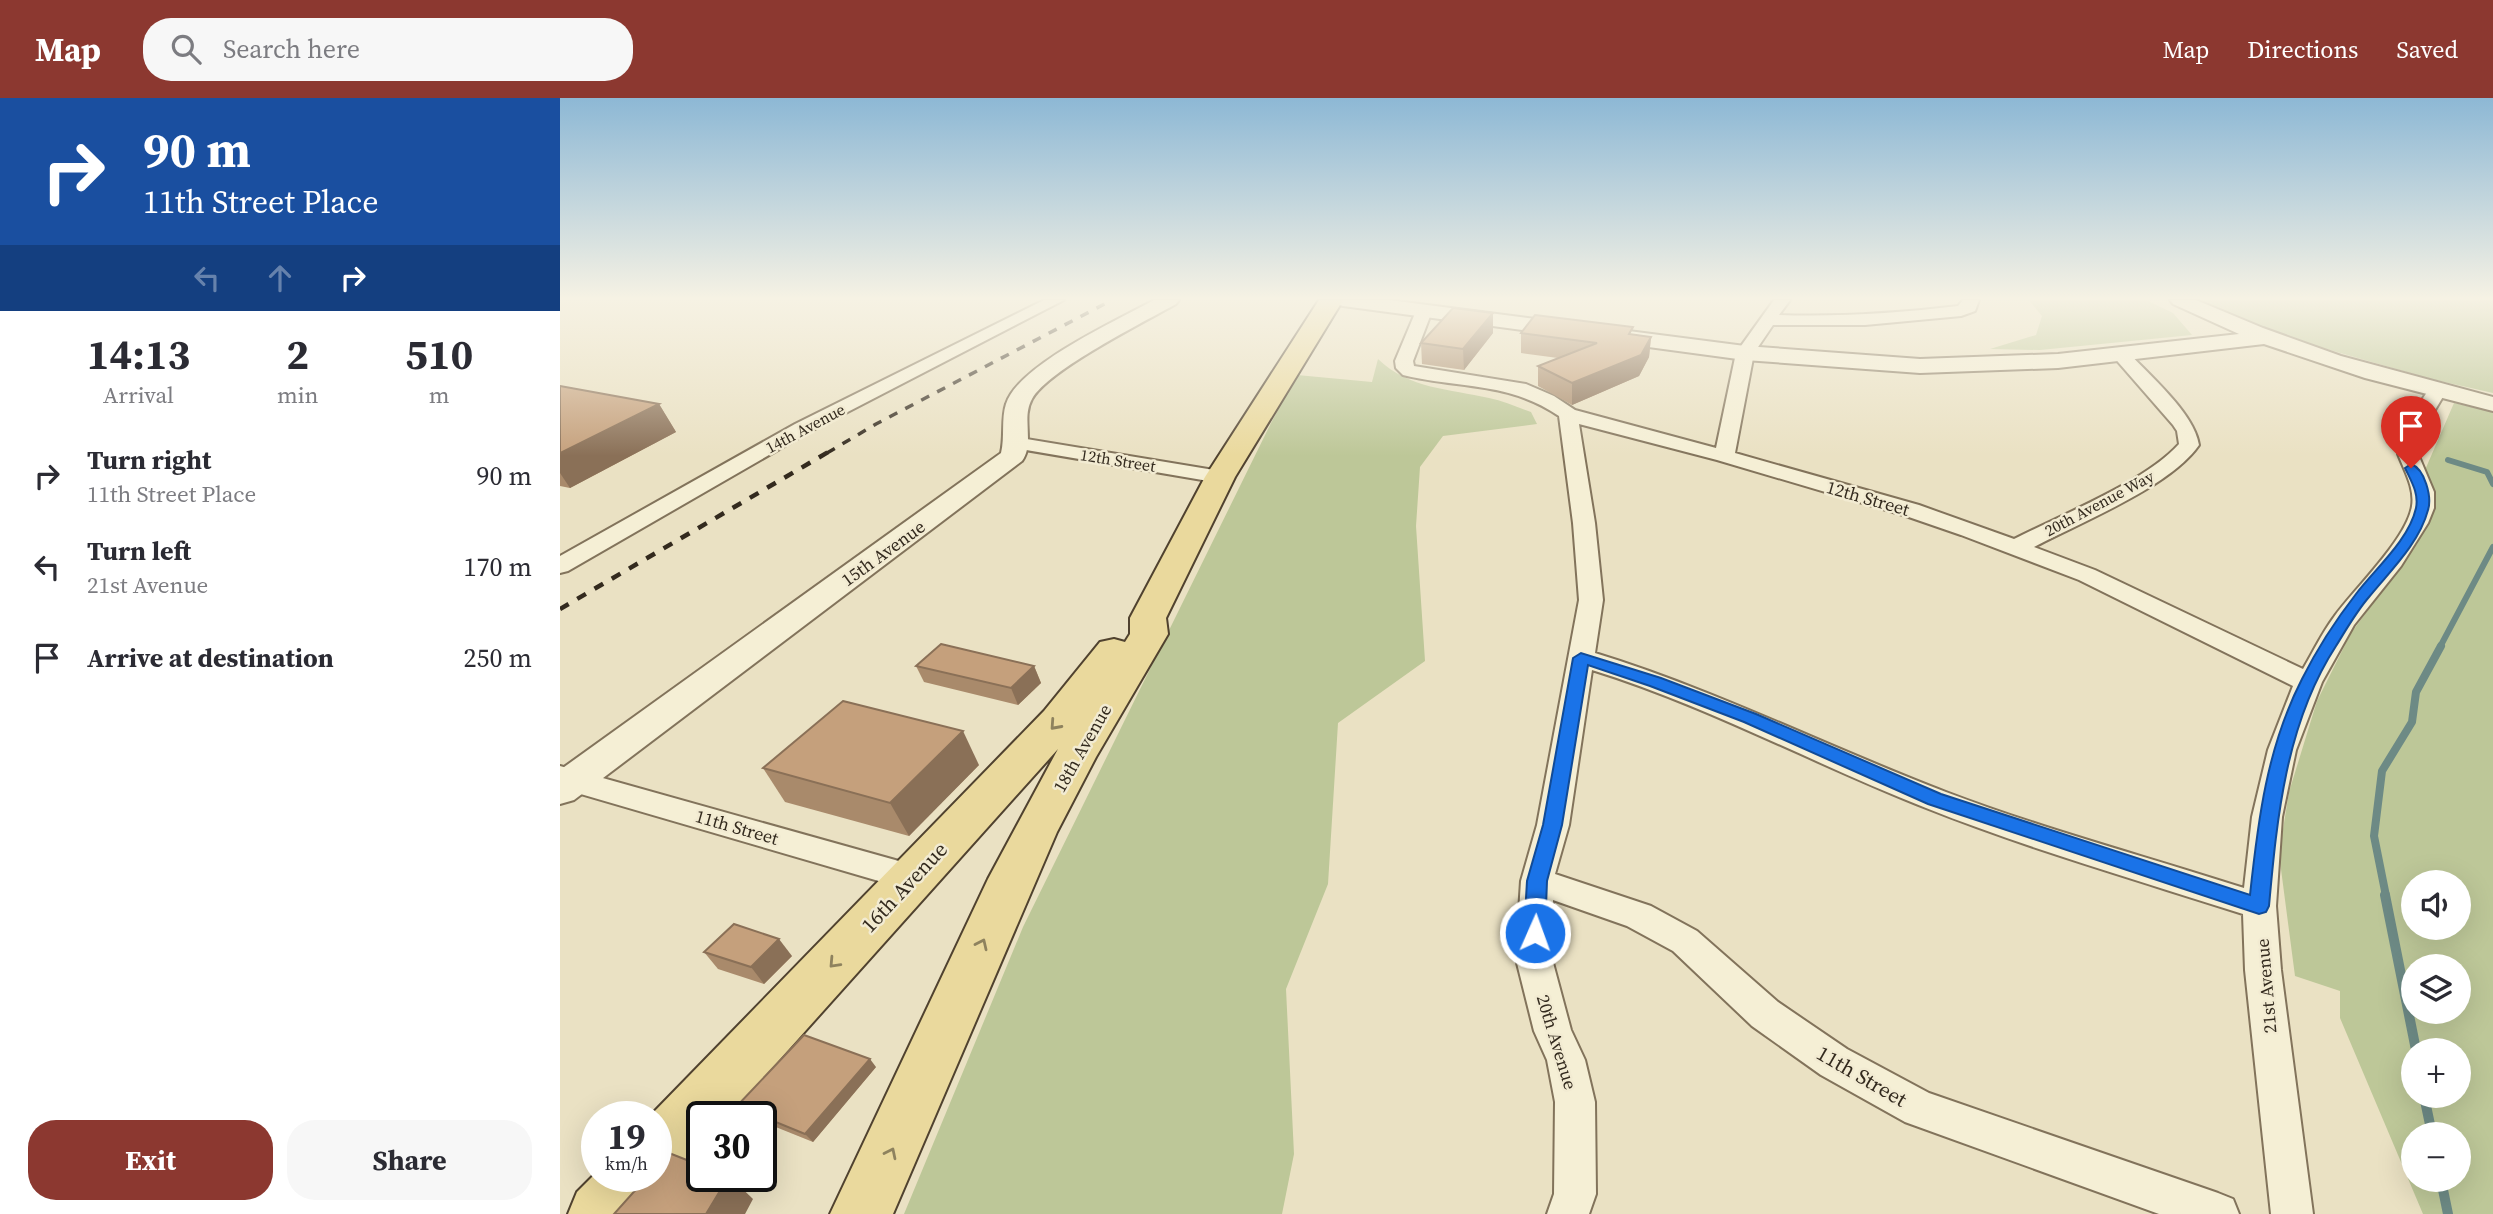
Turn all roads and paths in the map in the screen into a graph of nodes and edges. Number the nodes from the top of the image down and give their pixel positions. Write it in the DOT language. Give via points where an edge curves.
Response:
graph roads {
  1 [pos="953,352"];
  2 [pos="1081,352"];
  3 [pos="1298,352"];
  4 [pos="1408,352"];
  5 [pos="1731,352"];
  6 [pos="2145,352"];
  7 [pos="2315,352"];
  8 [pos="1745,354"];
  9 [pos="2121,355"];
  10 [pos="1409,371"];
  11 [pos="2438,390"];
  12 [pos="2493,404"];
  13 [pos="1568,414"];
  14 [pos="1015,443"];
  15 [pos="1724,456"];
  16 [pos="1220,477"];
  17 [pos="2014,548"];
  18 [pos="560,566"];
  19 [pos="1148,618"];
  20 [pos="1581,658"];
  21 [pos="2308,682"];
  22 [pos="564,783"];
  23 [pos="913,878"];
  24 [pos="1537,881"];
  25 [pos="2259,906"];
  26 [pos="672,1136"];
  27 [pos="620,1192"];
  28 [pos="599,1214"];
  29 [pos="861,1214"];
  30 [pos="1568,1214"];
  31 [pos="2218,1214"];
  32 [pos="2292,1214"];
  1 -- 18 [label="street, 14th Avenue" via="802,428"];
  2 -- 14 [label="street" via="1040,376 1018,402"];
  3 -- 16 [label="main road, 18th Avenue"];
  4 -- 10 [label="street" via="1404,361"];
  5 -- 8 [label="street"];
  6 -- 9 [label="street"];
  7 -- 11 [label="street"];
  8 -- 9 [label="street" via="1920,366"];
  8 -- 15 [label="street"];
  9 -- 17 [label="street, 20th Avenue Way" via="2180,421 2189,445 2152,477"];
  10 -- 13 [label="street, 12th Street" via="1519,388"];
  11 -- 12 [label="street"];
  11 -- 21 [label="street, 21st Avenue" via="2422,415 2408,454 2423,492 2417,523 2343,622"];
  13 -- 15 [label="street, 12th Street"];
  13 -- 20 [label="street, 20th Avenue" via="1591,600"];
  14 -- 16 [label="street, 12th Street"];
  14 -- 22 [label="street, 15th Avenue" via="1013,456"];
  15 -- 17 [label="street, 12th Street" via="1911,510"];
  16 -- 19 [label="main road, 18th Avenue"];
  17 -- 21 [label="street, 12th Street" via="2087,575"];
  19 -- 23 [label="main road, 16th Avenue, one-way"];
  29 -- 19 [label="main road, 18th Avenue, one-way" via="1035,830 1149,634"];
  20 -- 24 [label="street, 20th Avenue" via="1553,825"];
  20 -- 25 [label="street" via="1750,718 1935,799"];
  21 -- 25 [label="street, 21st Avenue" via="2282,750 2267,817"];
  22 -- 23 [label="street, 11th Street"];
  23 -- 26 [label="main road, 16th Avenue, one-way"];
  24 -- 30 [label="street, 20th Avenue" via="1534,959 1575,1102 1575,1194"];
  24 -- 31 [label="street, 11th Street" via="1639,916 1685,941 1765,1014 1834,1062 1919,1109"];
  25 -- 32 [label="street, 21st Avenue"];
  27 -- 28 [label="main road"];
}
